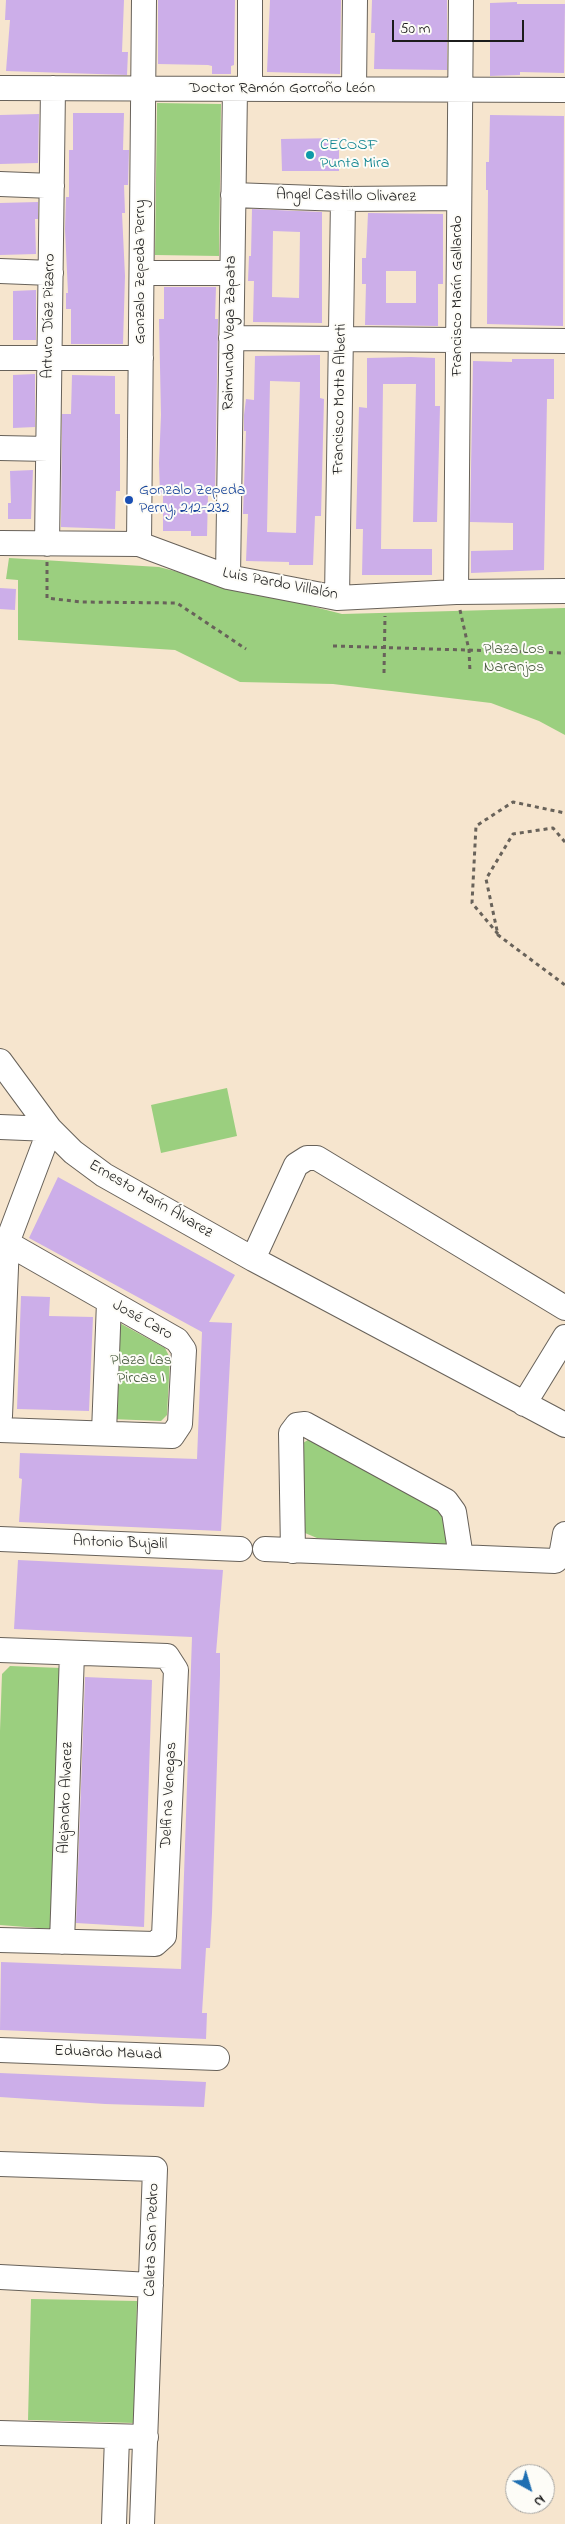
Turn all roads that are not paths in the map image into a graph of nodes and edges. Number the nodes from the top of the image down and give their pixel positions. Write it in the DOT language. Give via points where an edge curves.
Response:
graph roads {
  1 [pos="144,0"];
  2 [pos="250,0"];
  3 [pos="355,0"];
  4 [pos="461,0"];
  5 [pos="0,88"];
  6 [pos="53,88"];
  7 [pos="142,88"];
  8 [pos="242,89"];
  9 [pos="354,89"];
  10 [pos="461,90"];
  11 [pos="565,90"];
  12 [pos="0,184"];
  13 [pos="52,186"];
  14 [pos="233,195"];
  15 [pos="459,198"];
  16 [pos="343,199"];
  17 [pos="0,271"];
  18 [pos="232,272"];
  19 [pos="51,273"];
  20 [pos="142,273"];
  21 [pos="231,338"];
  22 [pos="342,339"];
  23 [pos="458,340"];
  24 [pos="565,341"];
  25 [pos="0,358"];
  26 [pos="50,358"];
  27 [pos="141,358"];
  28 [pos="0,448"];
  29 [pos="48,448"];
  30 [pos="0,543"];
  31 [pos="47,544"];
  32 [pos="139,544"];
  33 [pos="228,577"];
  34 [pos="565,591"];
  35 [pos="456,592"];
  36 [pos="337,598"];
  37 [pos="0,1061"];
  38 [pos="0,1127"];
  39 [pos="50,1129"];
  40 [pos="4,1242"];
  41 [pos="253,1259"];
  42 [pos="109,1302"];
  43 [pos="565,1308"];
  44 [pos="565,1337"];
  45 [pos="524,1404"];
  46 [pos="0,1416"];
  47 [pos="565,1425"];
  48 [pos="0,1430"];
  49 [pos="104,1432"];
  50 [pos="565,1534"];
  51 [pos="0,1540"];
  52 [pos="240,1549"];
  53 [pos="265,1549"];
  54 [pos="293,1551"];
  55 [pos="461,1557"];
  56 [pos="0,1650"];
  57 [pos="72,1653"];
  58 [pos="0,1940"];
  59 [pos="62,1942"];
  60 [pos="0,2050"];
  61 [pos="217,2058"];
  62 [pos="0,2164"];
  63 [pos="0,2278"];
  64 [pos="151,2285"];
  65 [pos="0,2433"];
  66 [pos="117,2436"];
  67 [pos="146,2437"];
  68 [pos="114,2524"];
  69 [pos="142,2524"];
  1 -- 7 [label="street, Gonzalo Zepeda Perry"];
  2 -- 8 [label="street, Raimundo Vega Zapata"];
  3 -- 9 [label="street"];
  4 -- 10 [label="street, Francisco Marín Gallardo"];
  5 -- 6 [label="street, Doctor Ramón Gorroño León"];
  6 -- 7 [label="street, Doctor Ramón Gorroño León"];
  6 -- 13 [label="street, Arturo Díaz Pizarro"];
  7 -- 8 [label="street, Doctor Ramón Gorroño León"];
  7 -- 20 [label="street, Gonzalo Zepeda Perry"];
  8 -- 9 [label="street, Doctor Ramón Gorroño León"];
  8 -- 14 [label="street, Raimundo Vega Zapata"];
  9 -- 10 [label="street, Doctor Ramón Gorroño León"];
  10 -- 11 [label="street, Doctor Ramón Gorroño León"];
  10 -- 15 [label="street, Francisco Marín Gallardo"];
  12 -- 13 [label="street"];
  13 -- 19 [label="street, Arturo Díaz Pizarro"];
  14 -- 16 [label="street, Angel Castillo Olivarez"];
  14 -- 18 [label="street, Raimundo Vega Zapata"];
  15 -- 16 [label="street, Angel Castillo Olivarez"];
  15 -- 23 [label="street, Francisco Marín Gallardo"];
  16 -- 22 [label="street, Francisco Motta Alberti"];
  17 -- 19 [label="street"];
  18 -- 20 [label="street"];
  18 -- 21 [label="street, Raimundo Vega Zapata"];
  19 -- 26 [label="street, Arturo Díaz Pizarro"];
  20 -- 27 [label="street, Gonzalo Zepeda Perry"];
  21 -- 22 [label="street"];
  21 -- 33 [label="street, Raimundo Vega Zapata"];
  22 -- 23 [label="street"];
  22 -- 36 [label="street, Francisco Motta Alberti"];
  23 -- 24 [label="street"];
  23 -- 35 [label="street, Francisco Marín Gallardo"];
  25 -- 26 [label="street"];
  26 -- 27 [label="street"];
  26 -- 29 [label="street, Arturo Díaz Pizarro"];
  27 -- 32 [label="street, Gonzalo Zepeda Perry"];
  28 -- 29 [label="street"];
  29 -- 31 [label="street, Arturo Díaz Pizarro"];
  30 -- 31 [label="street, Luis Pardo Villalón"];
  31 -- 32 [label="street, Luis Pardo Villalón"];
  32 -- 33 [label="street, Luis Pardo Villalón"];
  33 -- 36 [label="street, Luis Pardo Villalón"];
  34 -- 35 [label="street, Luis Pardo Villalón"];
  35 -- 36 [label="street, Luis Pardo Villalón"];
  37 -- 39 [label="street, Ernesto Marín Álvarez"];
  38 -- 39 [label="street"];
  39 -- 40 [label="street"];
  39 -- 41 [label="street, Ernesto Marín Álvarez" via="73,1152 104,1175"];
  40 -- 42 [label="street, José Caro"];
  40 -- 46 [label="street"];
  41 -- 43 [label="street" via="296,1164 307,1158 317,1158"];
  41 -- 45 [label="street, Ernesto Marín Álvarez"];
  42 -- 49 [label="street"];
  42 -- 49 [label="street, José Caro" via="177,1340 184,1350 180,1424 172,1436"];
  44 -- 45 [label="street"];
  45 -- 47 [label="street, Ernesto Marín Álvarez"];
  48 -- 49 [label="street, José Caro"];
  50 -- 55 [label="street" via="561,1556 555,1561"];
  51 -- 52 [label="street, Antonio Bujalil"];
  53 -- 54 [label="street"];
  54 -- 55 [label="street"];
  54 -- 55 [label="street" via="290,1433 297,1425 306,1424 446,1501 454,1512"];
  56 -- 57 [label="street, Delfina Venegas"];
  57 -- 59 [label="street, Alejandro Alvarez"];
  57 -- 59 [label="street, Delfina Venegas" via="167,1656 176,1670 164,1936 155,1944"];
  58 -- 59 [label="street, Delfina Venegas"];
  60 -- 61 [label="street, Eduardo Mauad"];
  62 -- 64 [label="street, Caleta San Pedro" via="155,2169"];
  63 -- 64 [label="street"];
  64 -- 67 [label="street, Caleta San Pedro"];
  65 -- 66 [label="street"];
  66 -- 67 [label="street"];
  66 -- 68 [label="street"];
  67 -- 69 [label="street, Caleta San Pedro"];
}
